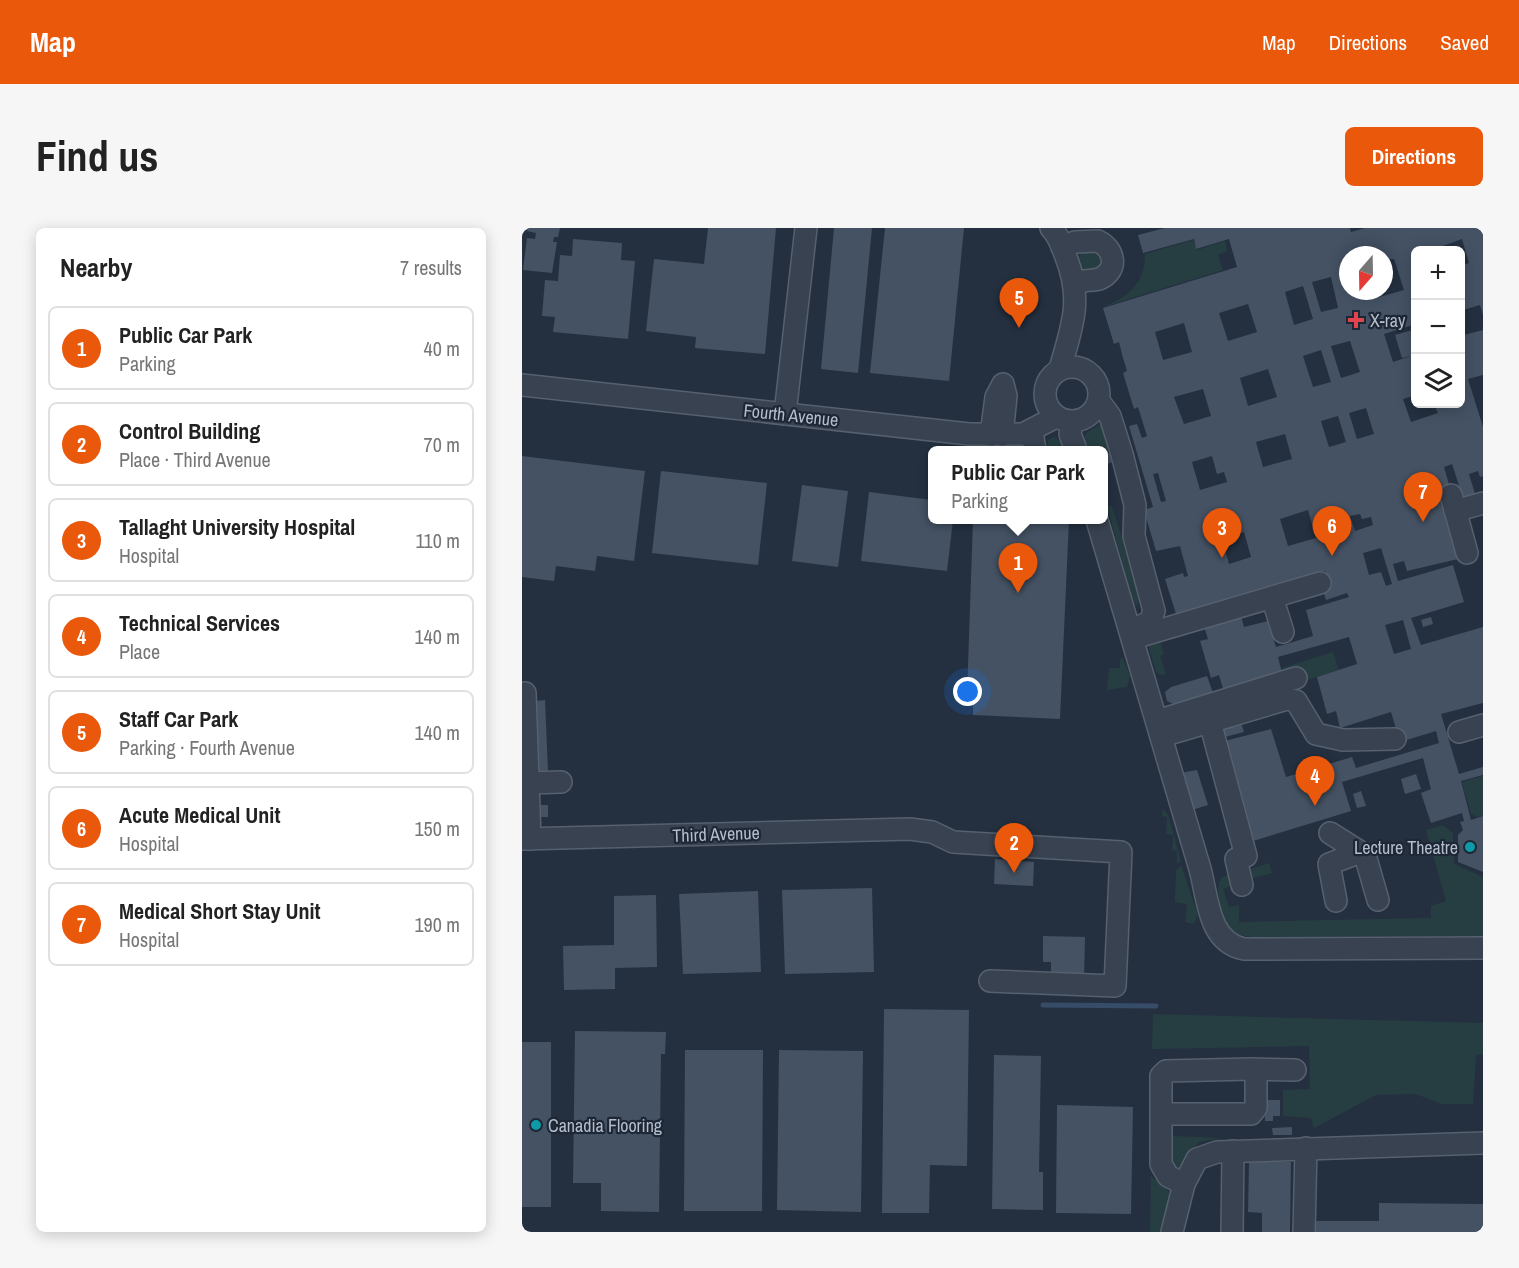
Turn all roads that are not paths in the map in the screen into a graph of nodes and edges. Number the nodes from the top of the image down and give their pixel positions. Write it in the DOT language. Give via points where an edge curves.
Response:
graph roads {
  1 [pos="806,228"];
  2 [pos="1051,228"];
  3 [pos="1062,247"];
  4 [pos="1076,285"];
  5 [pos="1075,316"];
  6 [pos="1060,369"];
  7 [pos="1087,371"];
  8 [pos="522,386"];
  9 [pos="1099,401"];
  10 [pos="785,414"];
  11 [pos="1064,419"];
  12 [pos="1033,441"];
  13 [pos="1074,446"];
  14 [pos="1483,503"];
  15 [pos="1099,524"];
  16 [pos="1467,553"];
  17 [pos="1320,583"];
  18 [pos="1272,597"];
  19 [pos="1283,632"];
  20 [pos="1132,634"];
  21 [pos="1296,678"];
  22 [pos="525,693"];
  23 [pos="1209,722"];
  24 [pos="1482,727"];
  25 [pos="1160,729"];
  26 [pos="1459,732"];
  27 [pos="1395,740"];
  28 [pos="561,782"];
  29 [pos="528,783"];
  30 [pos="1330,833"];
  31 [pos="526,839"];
  32 [pos="1364,854"];
  33 [pos="1242,885"];
  34 [pos="1378,900"];
  35 [pos="1336,901"];
  36 [pos="1483,948"];
  37 [pos="990,981"];
  38 [pos="1250,1069"];
  39 [pos="1295,1070"];
  40 [pos="1161,1119"];
  41 [pos="1483,1143"];
  42 [pos="1306,1148"];
  43 [pos="1233,1151"];
  44 [pos="1184,1184"];
  45 [pos="1172,1232"];
  46 [pos="1232,1232"];
  47 [pos="1304,1232"];
  1 -- 10 [label="street"];
  2 -- 3 [label="street"];
  3 -- 4 [label="street"];
  3 -- 4 [label="street" via="1098,241 1112,253 1107,274"];
  4 -- 5 [label="street"];
  5 -- 6 [label="street"];
  5 -- 7 [label="street"];
  6 -- 7 [label="street"];
  6 -- 11 [label="street" via="1052,375 1044,392 1045,401"];
  7 -- 9 [label="street" via="1098,384"];
  8 -- 10 [label="street, Fourth Avenue"];
  9 -- 11 [label="street" via="1090,416"];
  9 -- 20 [label="street" via="1110,416 1122,454 1135,505 1134,536 1154,611 1149,622"];
  10 -- 12 [label="street, Fourth Avenue"];
  11 -- 12 [label="street, Fourth Avenue"];
  11 -- 13 [label="street"];
  14 -- 16 [label="street" via="1453,503"];
  15 -- 20 [label="street"];
  17 -- 18 [label="street"];
  18 -- 19 [label="street"];
  18 -- 20 [label="street"];
  20 -- 25 [label="street"];
  21 -- 25 [label="street"];
  22 -- 29 [label="street"];
  23 -- 25 [label="street"];
  23 -- 27 [label="street" via="1287,699 1296,701 1316,734 1343,740"];
  23 -- 33 [label="street" via="1241,857"];
  24 -- 26 [label="street"];
  25 -- 36 [label="street" via="1220,938 1235,948"];
  28 -- 29 [label="street"];
  29 -- 31 [label="street"];
  30 -- 32 [label="street"];
  31 -- 37 [label="street, Third Avenue" via="910,829 932,832 953,842 1121,852 1115,986"];
  32 -- 34 [label="street"];
  32 -- 35 [label="street" via="1329,864"];
  38 -- 39 [label="street"];
  38 -- 40 [label="street" via="1166,1071 1161,1076"];
  38 -- 40 [label="street" via="1256,1075 1256,1108 1251,1114 1168,1113"];
  40 -- 44 [label="street" via="1161,1164 1168,1176"];
  41 -- 42 [label="street"];
  42 -- 43 [label="street"];
  42 -- 47 [label="street"];
  43 -- 44 [label="street" via="1197,1159"];
  43 -- 46 [label="street"];
  44 -- 45 [label="street"];
}
